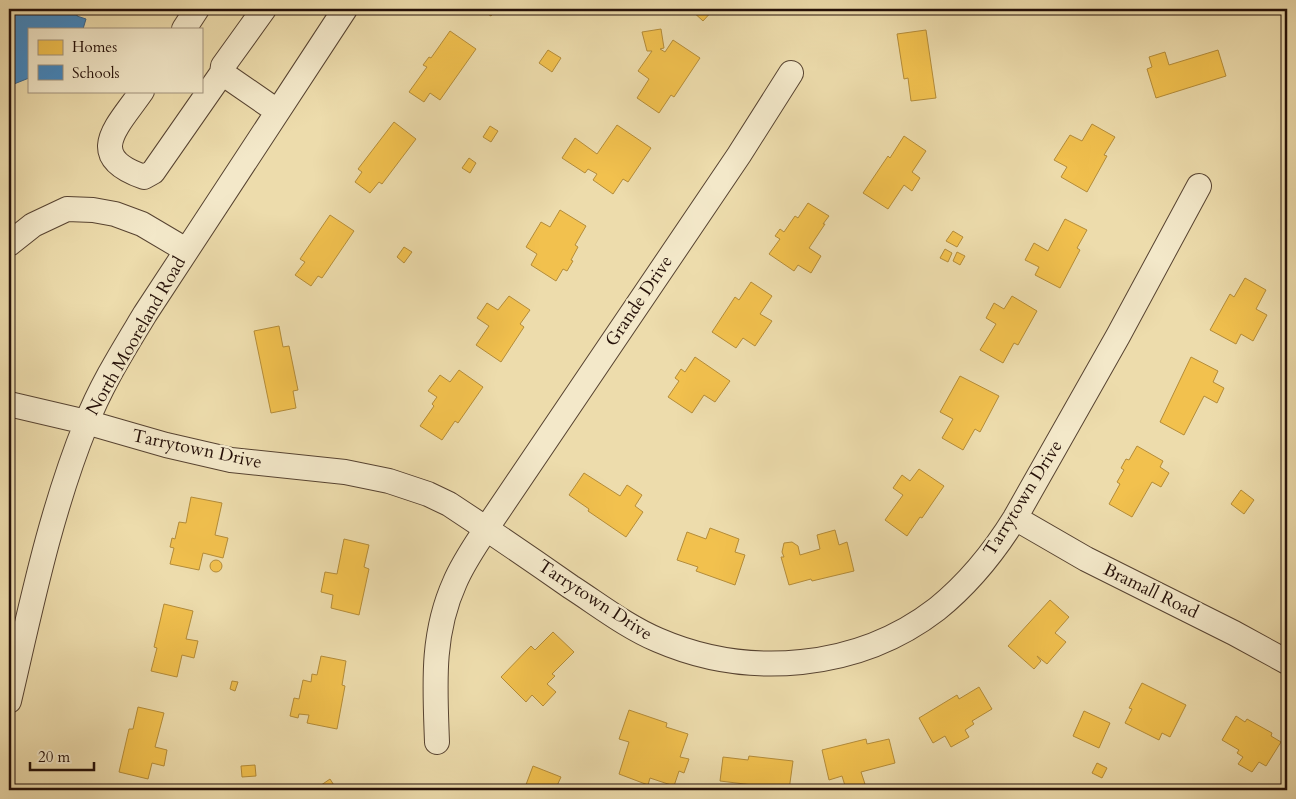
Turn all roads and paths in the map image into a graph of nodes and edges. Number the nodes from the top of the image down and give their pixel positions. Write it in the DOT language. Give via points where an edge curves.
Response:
graph roads {
  1 [pos="197,9"];
  2 [pos="264,9"];
  3 [pos="345,9"];
  4 [pos="185,28"];
  5 [pos="222,73"];
  6 [pos="792,73"];
  7 [pos="141,92"];
  8 [pos="277,112"];
  9 [pos="1199,186"];
  10 [pos="9,244"];
  11 [pos="186,250"];
  12 [pos="9,404"];
  13 [pos="86,422"];
  14 [pos="1015,518"];
  15 [pos="486,529"];
  16 [pos="1287,662"];
  17 [pos="9,701"];
  18 [pos="437,742"];
  1 -- 4 [label="street"];
  2 -- 5 [label="street" via="223,66"];
  3 -- 8 [label="street, North Mooreland Road"];
  5 -- 7 [label="street" via="153,172 144,177 116,162 109,152 114,131"];
  5 -- 8 [label="street"];
  6 -- 15 [label="street, Grande Drive"];
  8 -- 11 [label="street, North Mooreland Road"];
  9 -- 14 [label="street, Tarrytown Drive"];
  10 -- 11 [label="street" via="32,224 67,209 76,209 115,214 142,224"];
  11 -- 13 [label="street, North Mooreland Road" via="116,364"];
  12 -- 13 [label="street, Tarrytown Drive"];
  13 -- 15 [label="street, Tarrytown Drive" via="231,460 389,480 449,504"];
  13 -- 17 [label="street, North Mooreland Road" via="49,534"];
  14 -- 15 [label="street, Tarrytown Drive" via="975,574 935,610 888,638 859,649 791,664 743,663 704,657 657,640 586,597"];
  14 -- 16 [label="street, Bramall Road" via="1086,559 1234,632"];
  15 -- 18 [label="street, Grande Drive" via="460,570 438,633 434,674"];
}
